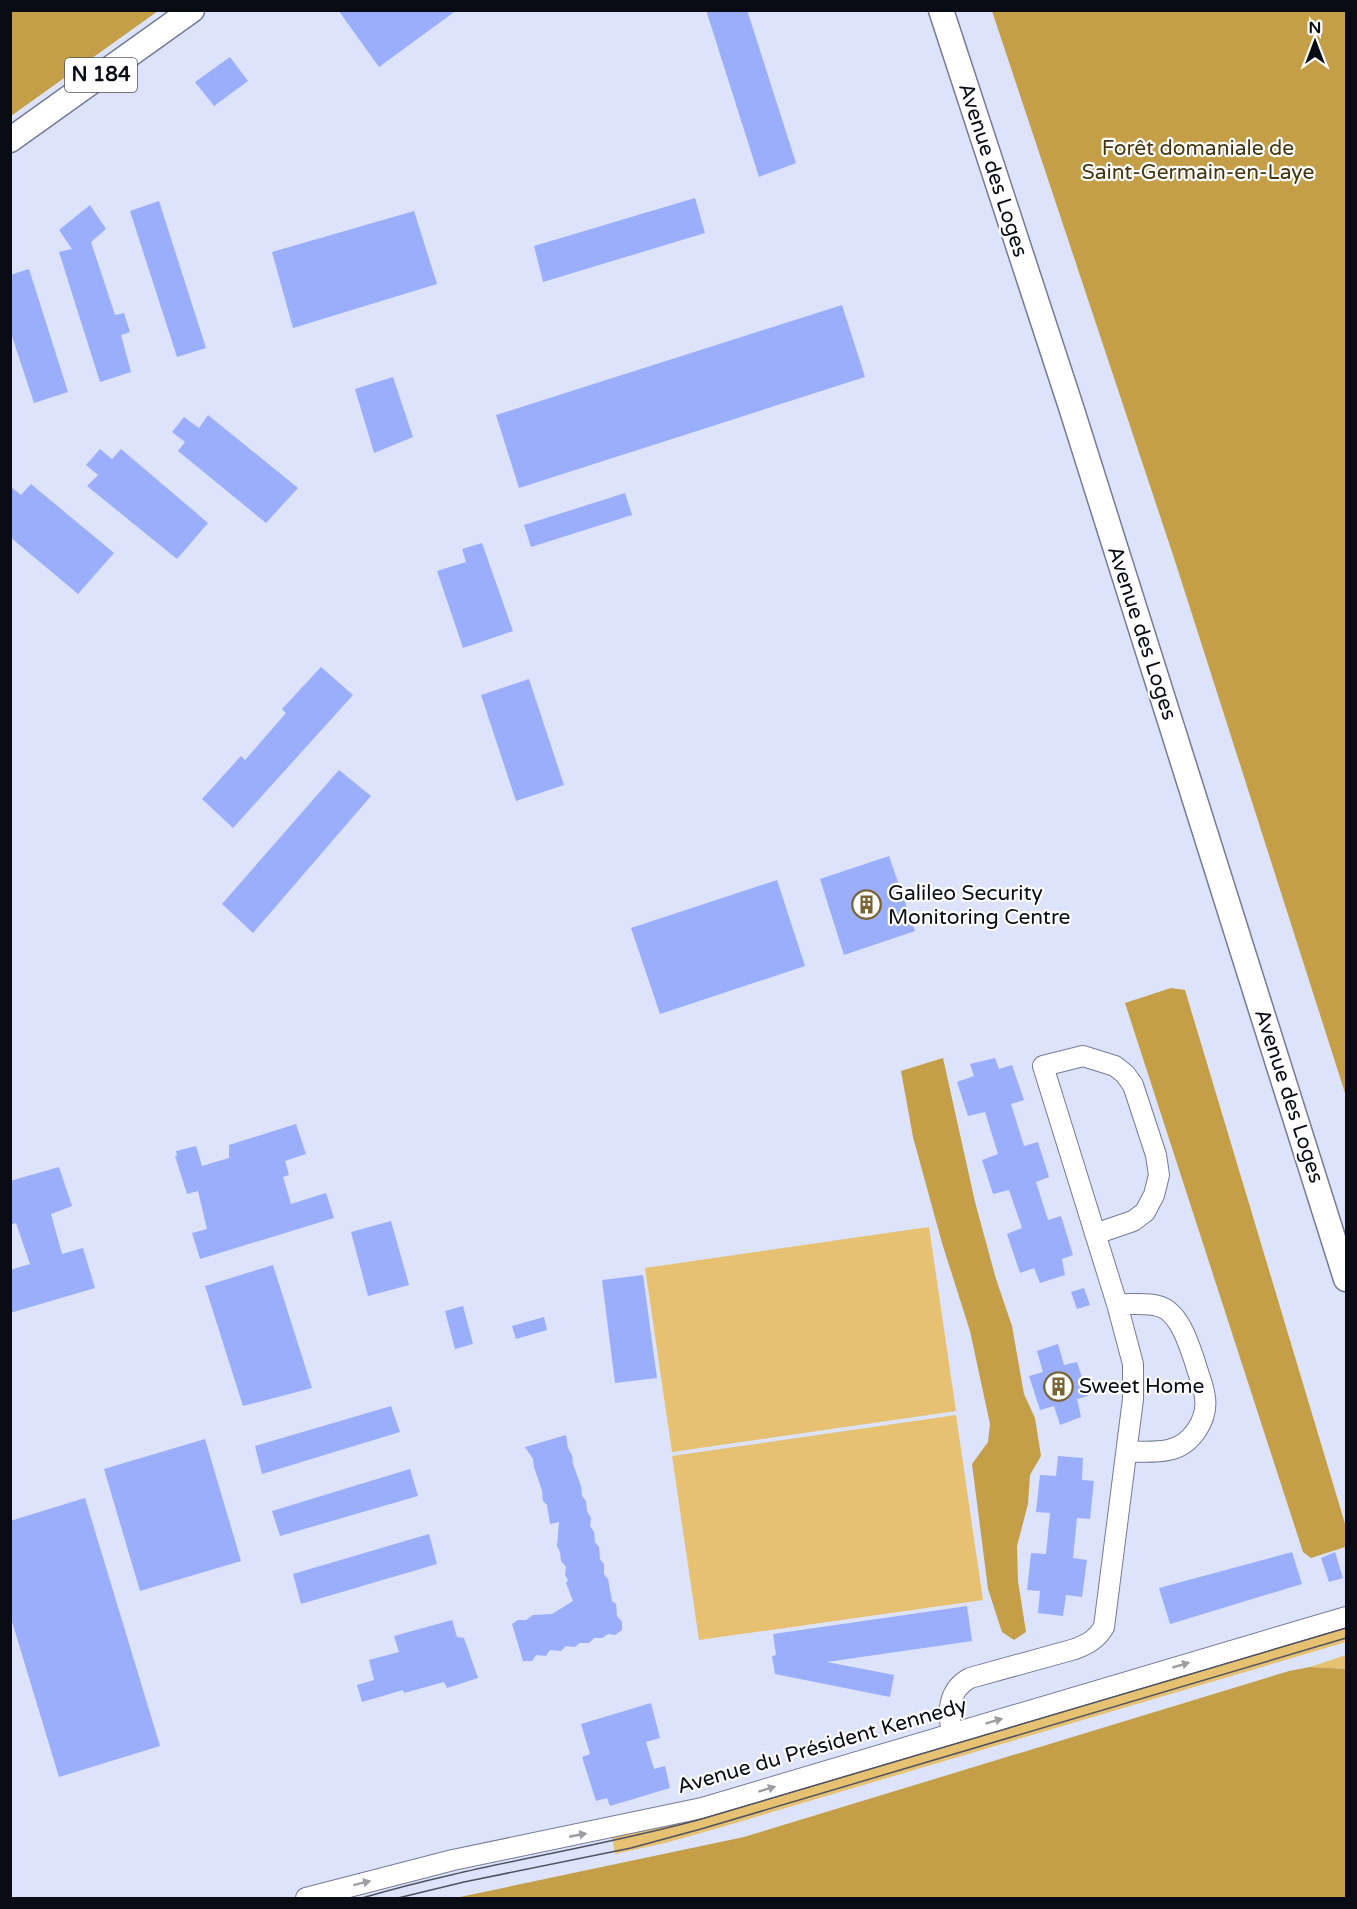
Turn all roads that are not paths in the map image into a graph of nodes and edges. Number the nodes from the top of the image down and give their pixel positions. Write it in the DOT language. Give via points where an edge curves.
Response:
graph roads {
  1 [pos="192,10"];
  2 [pos="941,10"];
  3 [pos="10,140"];
  4 [pos="1095,1234"];
  5 [pos="1344,1270"];
  6 [pos="1117,1304"];
  7 [pos="1127,1452"];
  8 [pos="1347,1617"];
  9 [pos="953,1733"];
  10 [pos="306,1899"];
  1 -- 3 [label="main road, N 184"];
  2 -- 5 [label="main road, Avenue des Loges"];
  4 -- 4 [label="street" via="1043,1066 1083,1056 1115,1066 1125,1074 1156,1155 1159,1175 1146,1212"];
  4 -- 6 [label="street"];
  6 -- 7 [label="street" via="1132,1364"];
  6 -- 7 [label="street" via="1157,1305 1173,1315 1189,1343 1206,1399 1204,1416 1185,1442 1169,1450"];
  7 -- 9 [label="street" via="1104,1627 1088,1644 961,1682 950,1707"];
  9 -- 8 [label="street, Avenue du Président Kennedy, one-way"];
  10 -- 9 [label="street, Avenue du Président Kennedy, one-way" via="453,1860 702,1808"];
}
